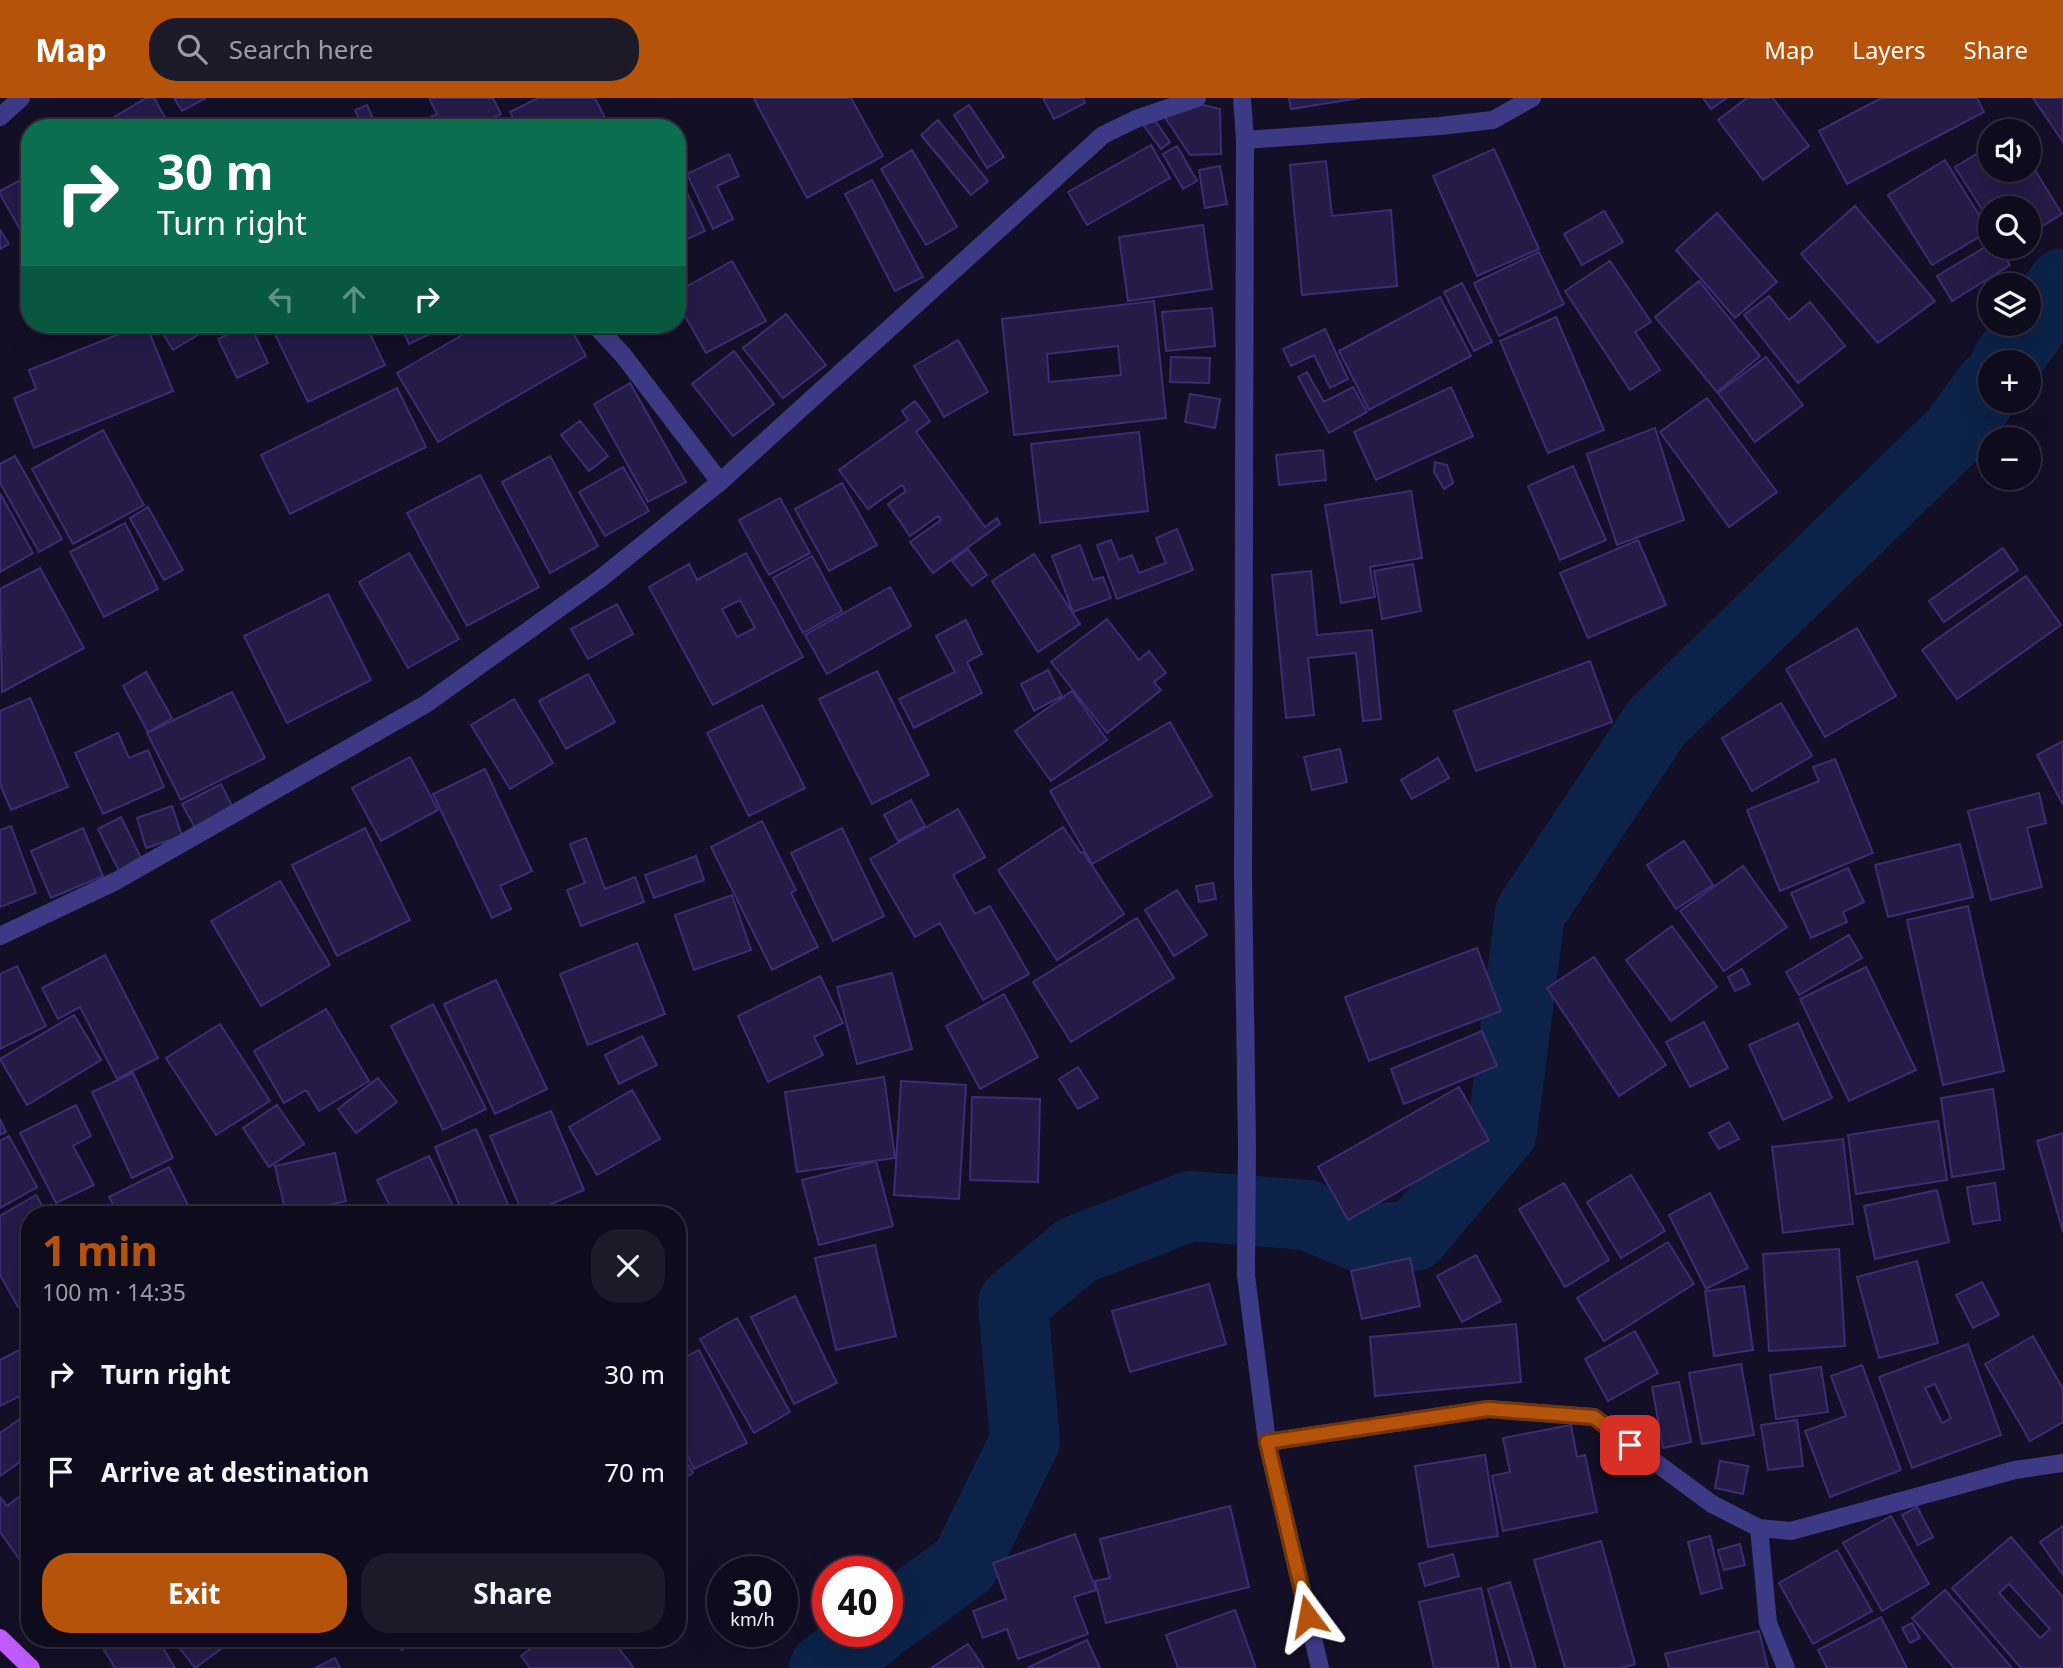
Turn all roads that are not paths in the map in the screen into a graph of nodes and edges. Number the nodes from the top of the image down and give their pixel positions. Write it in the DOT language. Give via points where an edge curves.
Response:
graph roads {
  1 [pos="21,98"];
  2 [pos="1197,98"];
  3 [pos="1242,98"];
  4 [pos="1532,98"];
  5 [pos="0,117"];
  6 [pos="1245,140"];
  7 [pos="602,333"];
  8 [pos="720,482"];
  9 [pos="0,936"];
  10 [pos="1267,1442"];
  11 [pos="2063,1463"];
  12 [pos="1759,1528"];
  13 [pos="0,1638"];
  14 [pos="32,1668"];
  15 [pos="1320,1668"];
  16 [pos="1786,1668"];
  1 -- 5 [label="street"];
  2 -- 8 [label="street" via="1103,135"];
  3 -- 6 [label="street"];
  4 -- 6 [label="street" via="1493,120"];
  6 -- 10 [label="street" via="1242,874 1246,1275"];
  7 -- 8 [label="street"];
  8 -- 9 [label="street" via="600,579 426,704 116,881"];
  10 -- 12 [label="street" via="1488,1409 1594,1417 1712,1503"];
  10 -- 15 [label="street"];
  11 -- 12 [label="street" via="2015,1470 1791,1531"];
  12 -- 16 [label="street" via="1768,1623"];
  13 -- 14 [label="main road"];
}
